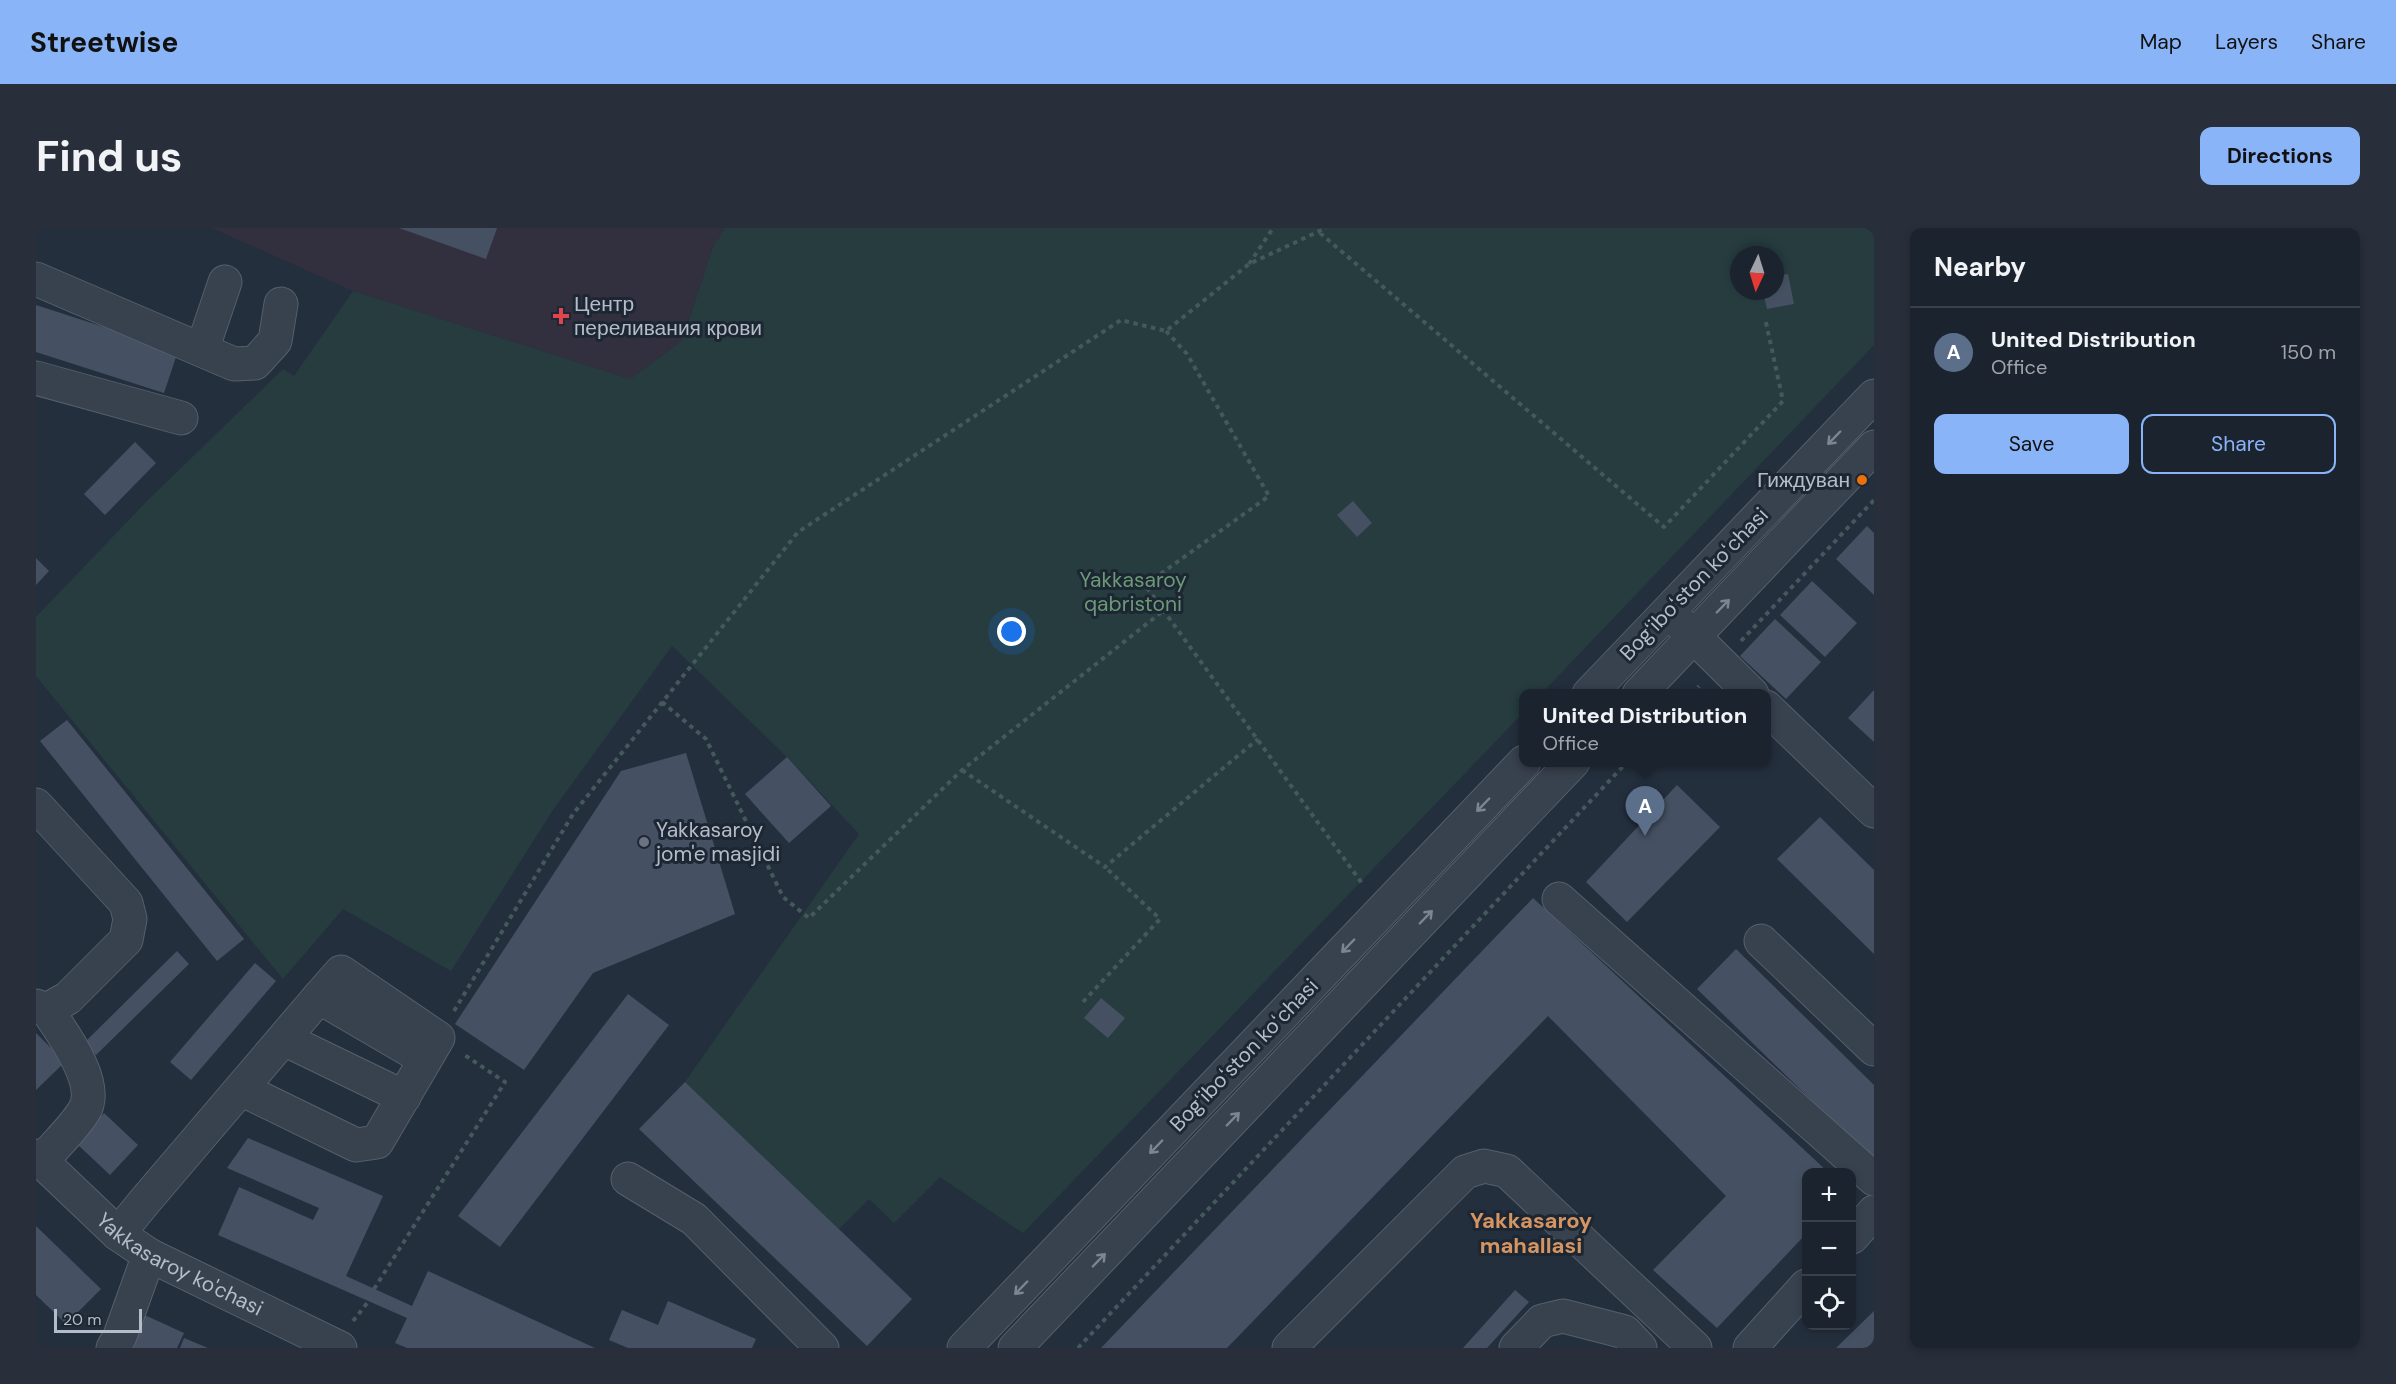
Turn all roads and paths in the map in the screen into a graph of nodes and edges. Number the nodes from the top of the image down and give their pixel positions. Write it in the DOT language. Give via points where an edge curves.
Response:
graph roads {
  1 [pos="1273,228"];
  2 [pos="1326,228"];
  3 [pos="1319,233"];
  4 [pos="1248,264"];
  5 [pos="36,279"];
  6 [pos="225,282"];
  7 [pos="281,304"];
  8 [pos="1765,318"];
  9 [pos="1166,331"];
  10 [pos="202,350"];
  11 [pos="36,378"];
  12 [pos="1874,396"];
  13 [pos="181,418"];
  14 [pos="1874,447"];
  15 [pos="1874,500"];
  16 [pos="1163,611"];
  17 [pos="1668,611"];
  18 [pos="1693,636"];
  19 [pos="1721,663"];
  20 [pos="1593,689"];
  21 [pos="1643,689"];
  22 [pos="1696,689"];
  23 [pos="1748,689"];
  24 [pos="662,702"];
  25 [pos="1771,711"];
  26 [pos="1258,740"];
  27 [pos="1519,767"];
  28 [pos="1568,767"];
  29 [pos="1622,767"];
  30 [pos="962,770"];
  31 [pos="36,805"];
  32 [pos="1874,811"];
  33 [pos="1105,867"];
  34 [pos="1559,899"];
  35 [pos="1382,911"];
  36 [pos="1761,941"];
  37 [pos="1083,1002"];
  38 [pos="42,1008"];
  39 [pos="284,1039"];
  40 [pos="432,1048"];
  41 [pos="1874,1049"];
  42 [pos="241,1089"];
  43 [pos="404,1097"];
  44 [pos="39,1158"];
  45 [pos="628,1179"];
  46 [pos="1874,1179"];
  47 [pos="1874,1212"];
  48 [pos="1856,1232"];
  49 [pos="118,1234"];
  50 [pos="149,1255"];
  51 [pos="375,1289"];
  52 [pos="1802,1290"];
  53 [pos="112,1348"];
  54 [pos="340,1348"];
  55 [pos="822,1348"];
  56 [pos="964,1348"];
  57 [pos="1015,1348"];
  58 [pos="1078,1348"];
  59 [pos="1289,1348"];
  60 [pos="1516,1348"];
  61 [pos="1640,1348"];
  62 [pos="1695,1348"];
  63 [pos="1750,1348"];
  1 -- 4 [label="path"];
  2 -- 3 [label="path"];
  3 -- 4 [label="path"];
  3 -- 8 [label="path" via="1664,527 1783,400"];
  4 -- 9 [label="path"];
  5 -- 10 [label="street"];
  6 -- 10 [label="street"];
  7 -- 10 [label="street" via="275,341 255,363 234,364"];
  9 -- 16 [label="path" via="1187,354 1269,496 1145,585"];
  9 -- 24 [label="path" via="1121,320 798,532"];
  11 -- 13 [label="street"];
  12 -- 17 [label="street, Bogʻiboʻston koʻchasi, one-way"];
  18 -- 14 [label="street, Bogʻiboʻston koʻchasi, one-way"];
  15 -- 19 [label="path"];
  16 -- 26 [label="path"];
  16 -- 30 [label="path"];
  17 -- 18 [label="street"];
  17 -- 20 [label="street, Bogʻiboʻston koʻchasi"];
  18 -- 19 [label="street"];
  18 -- 21 [label="street, Bogʻiboʻston koʻchasi"];
  19 -- 22 [label="path"];
  19 -- 23 [label="street"];
  24 -- 30 [label="path" via="706,739 783,897 809,918"];
  24 -- 40 [label="path" via="573,814"];
  25 -- 32 [label="street"];
  26 -- 33 [label="path"];
  26 -- 35 [label="path"];
  27 -- 35 [label="street, Bogʻiboʻston koʻchasi, one-way"];
  57 -- 28 [label="street, Bogʻiboʻston koʻchasi, one-way"];
  29 -- 58 [label="path"];
  30 -- 33 [label="path"];
  31 -- 38 [label="street" via="126,903 130,919 126,940 68,998"];
  33 -- 37 [label="path" via="1160,919"];
  34 -- 46 [label="street"];
  35 -- 56 [label="street, Bogʻiboʻston koʻchasi, one-way"];
  36 -- 41 [label="street"];
  38 -- 44 [label="street" via="74,1051 87,1080 86,1109"];
  39 -- 40 [label="street" via="341,972"];
  39 -- 42 [label="street"];
  39 -- 43 [label="street"];
  40 -- 43 [label="street"];
  40 -- 51 [label="path" via="504,1082"];
  42 -- 43 [label="street" via="356,1145 377,1142"];
  42 -- 49 [label="street"];
  44 -- 49 [label="street, Yakkasaroy ko'chasi"];
  45 -- 55 [label="street" via="694,1219"];
  47 -- 48 [label="street"];
  49 -- 50 [label="street, Yakkasaroy ko'chasi"];
  50 -- 53 [label="street"];
  50 -- 54 [label="street, Yakkasaroy ko'chasi"];
  52 -- 63 [label="street"];
  59 -- 62 [label="street" via="1465,1172 1485,1166 1507,1171"];
  60 -- 61 [label="street" via="1542,1321 1563,1316 1625,1332"];
}
